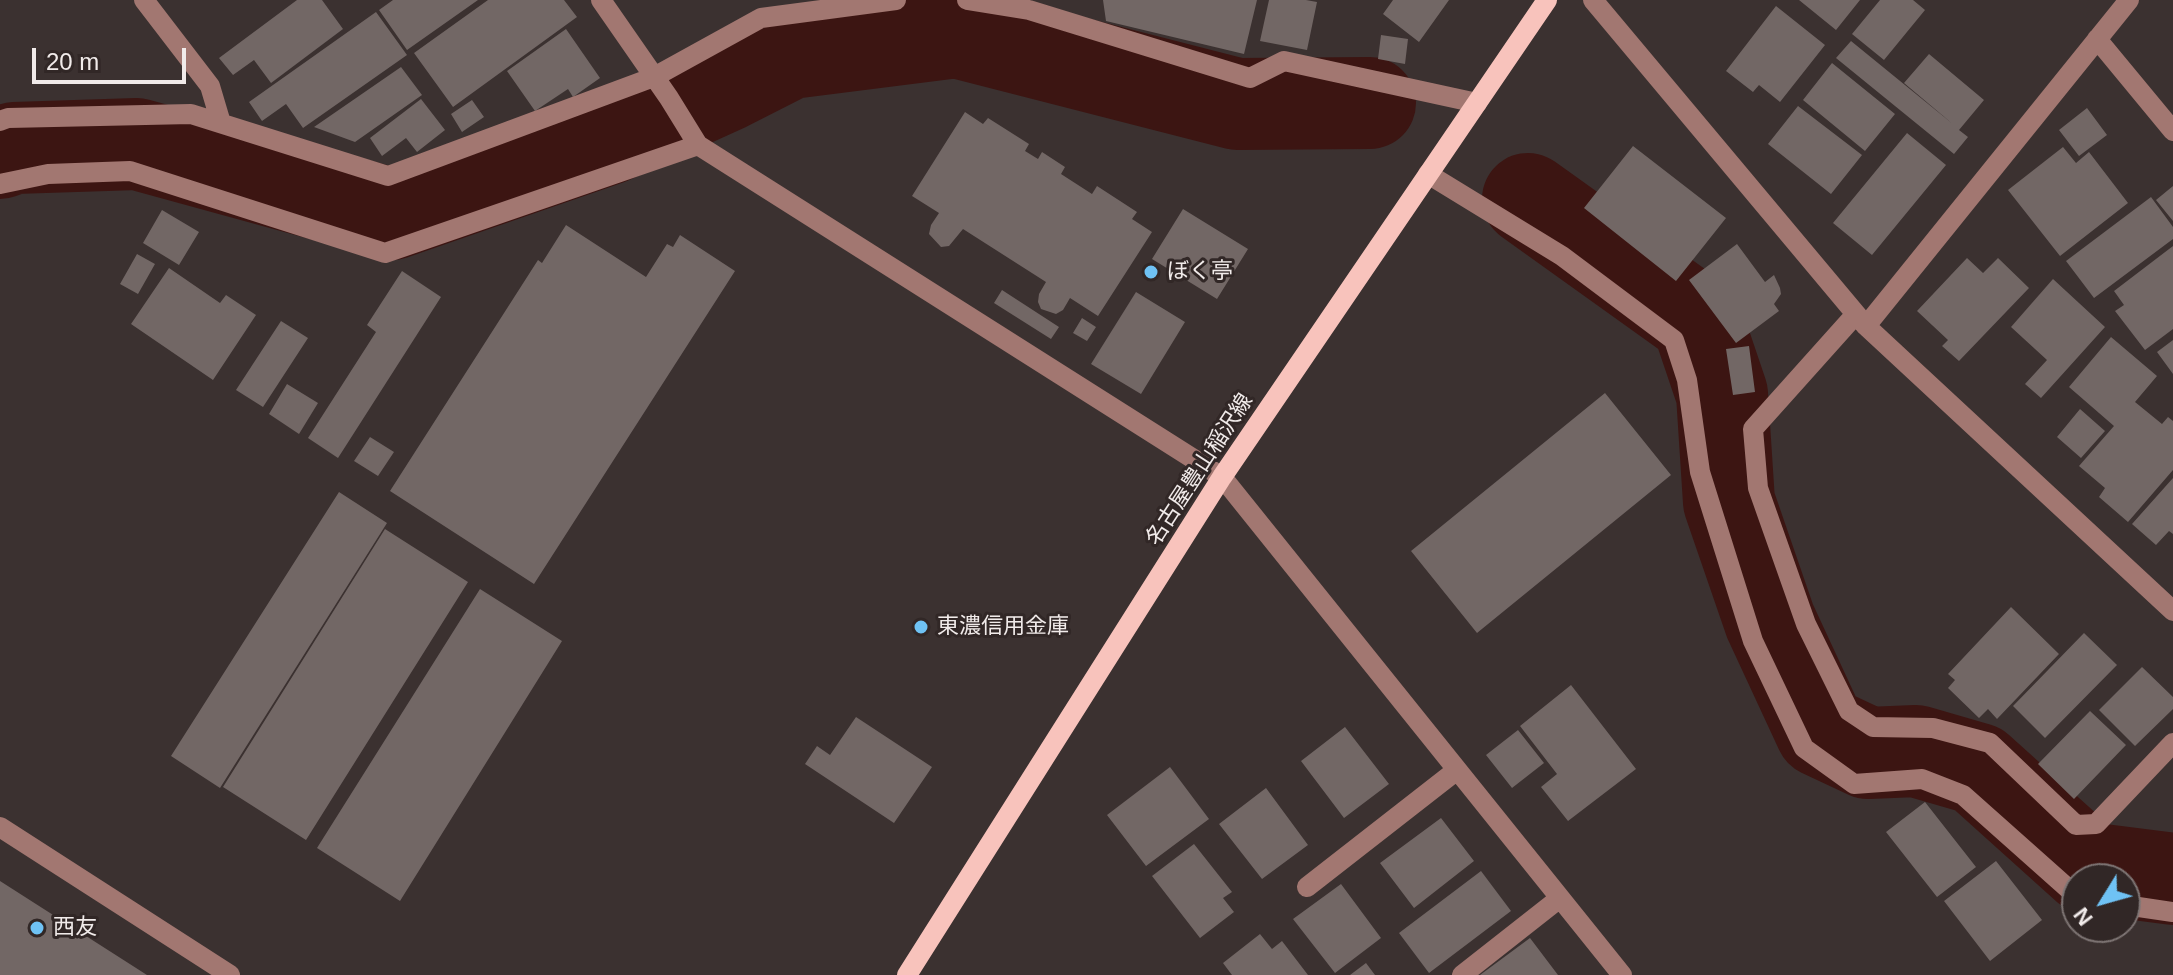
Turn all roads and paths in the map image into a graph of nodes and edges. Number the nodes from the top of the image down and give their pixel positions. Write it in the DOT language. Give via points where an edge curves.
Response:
graph roads {
  1 [pos="144,0"];
  2 [pos="601,0"];
  3 [pos="896,0"];
  4 [pos="967,0"];
  5 [pos="1547,0"];
  6 [pos="1593,0"];
  7 [pos="2129,0"];
  8 [pos="1035,5"];
  9 [pos="2097,39"];
  10 [pos="654,77"];
  11 [pos="1477,103"];
  12 [pos="0,121"];
  13 [pos="221,123"];
  14 [pos="2173,131"];
  15 [pos="698,145"];
  16 [pos="1428,174"];
  17 [pos="0,184"];
  18 [pos="1861,320"];
  19 [pos="1222,477"];
  20 [pos="2173,611"];
  21 [pos="2173,743"];
  22 [pos="1457,770"];
  23 [pos="0,827"];
  24 [pos="2061,882"];
  25 [pos="1307,887"];
  26 [pos="1560,898"];
  27 [pos="2141,907"];
  28 [pos="2173,912"];
  29 [pos="230,975"];
  30 [pos="907,975"];
  31 [pos="1462,975"];
  32 [pos="1622,975"];
  1 -- 13 [label="street" via="210,86"];
  2 -- 10 [label="street"];
  3 -- 10 [label="street" via="761,18"];
  4 -- 8 [label="street"];
  5 -- 11 [label="main road, 名古屋豊山稲沢線"];
  6 -- 18 [label="street"];
  7 -- 9 [label="street"];
  8 -- 11 [label="street" via="1250,78 1284,61"];
  9 -- 14 [label="street"];
  9 -- 18 [label="street"];
  10 -- 13 [label="street" via="388,176"];
  10 -- 15 [label="street"];
  11 -- 16 [label="main road, 名古屋豊山稲沢線"];
  12 -- 13 [label="street" via="191,114"];
  15 -- 17 [label="street" via="385,253 130,171 48,174"];
  15 -- 19 [label="street"];
  16 -- 19 [label="main road, 名古屋豊山稲沢線"];
  16 -- 24 [label="street" via="1562,256 1674,340 1687,380 1700,472 1753,641 1804,748 1854,784 1922,779 1963,795"];
  18 -- 20 [label="street"];
  18 -- 21 [label="street" via="1753,429 1758,488 1806,624 1849,711 1873,727 1933,728 1990,743 2076,825 2096,824"];
  19 -- 22 [label="street"];
  19 -- 30 [label="main road, 名古屋豊山稲沢線"];
  22 -- 25 [label="street"];
  22 -- 26 [label="street"];
  23 -- 29 [label="street"];
  26 -- 31 [label="street"];
  26 -- 32 [label="street"];
  27 -- 28 [label="street"];
}
